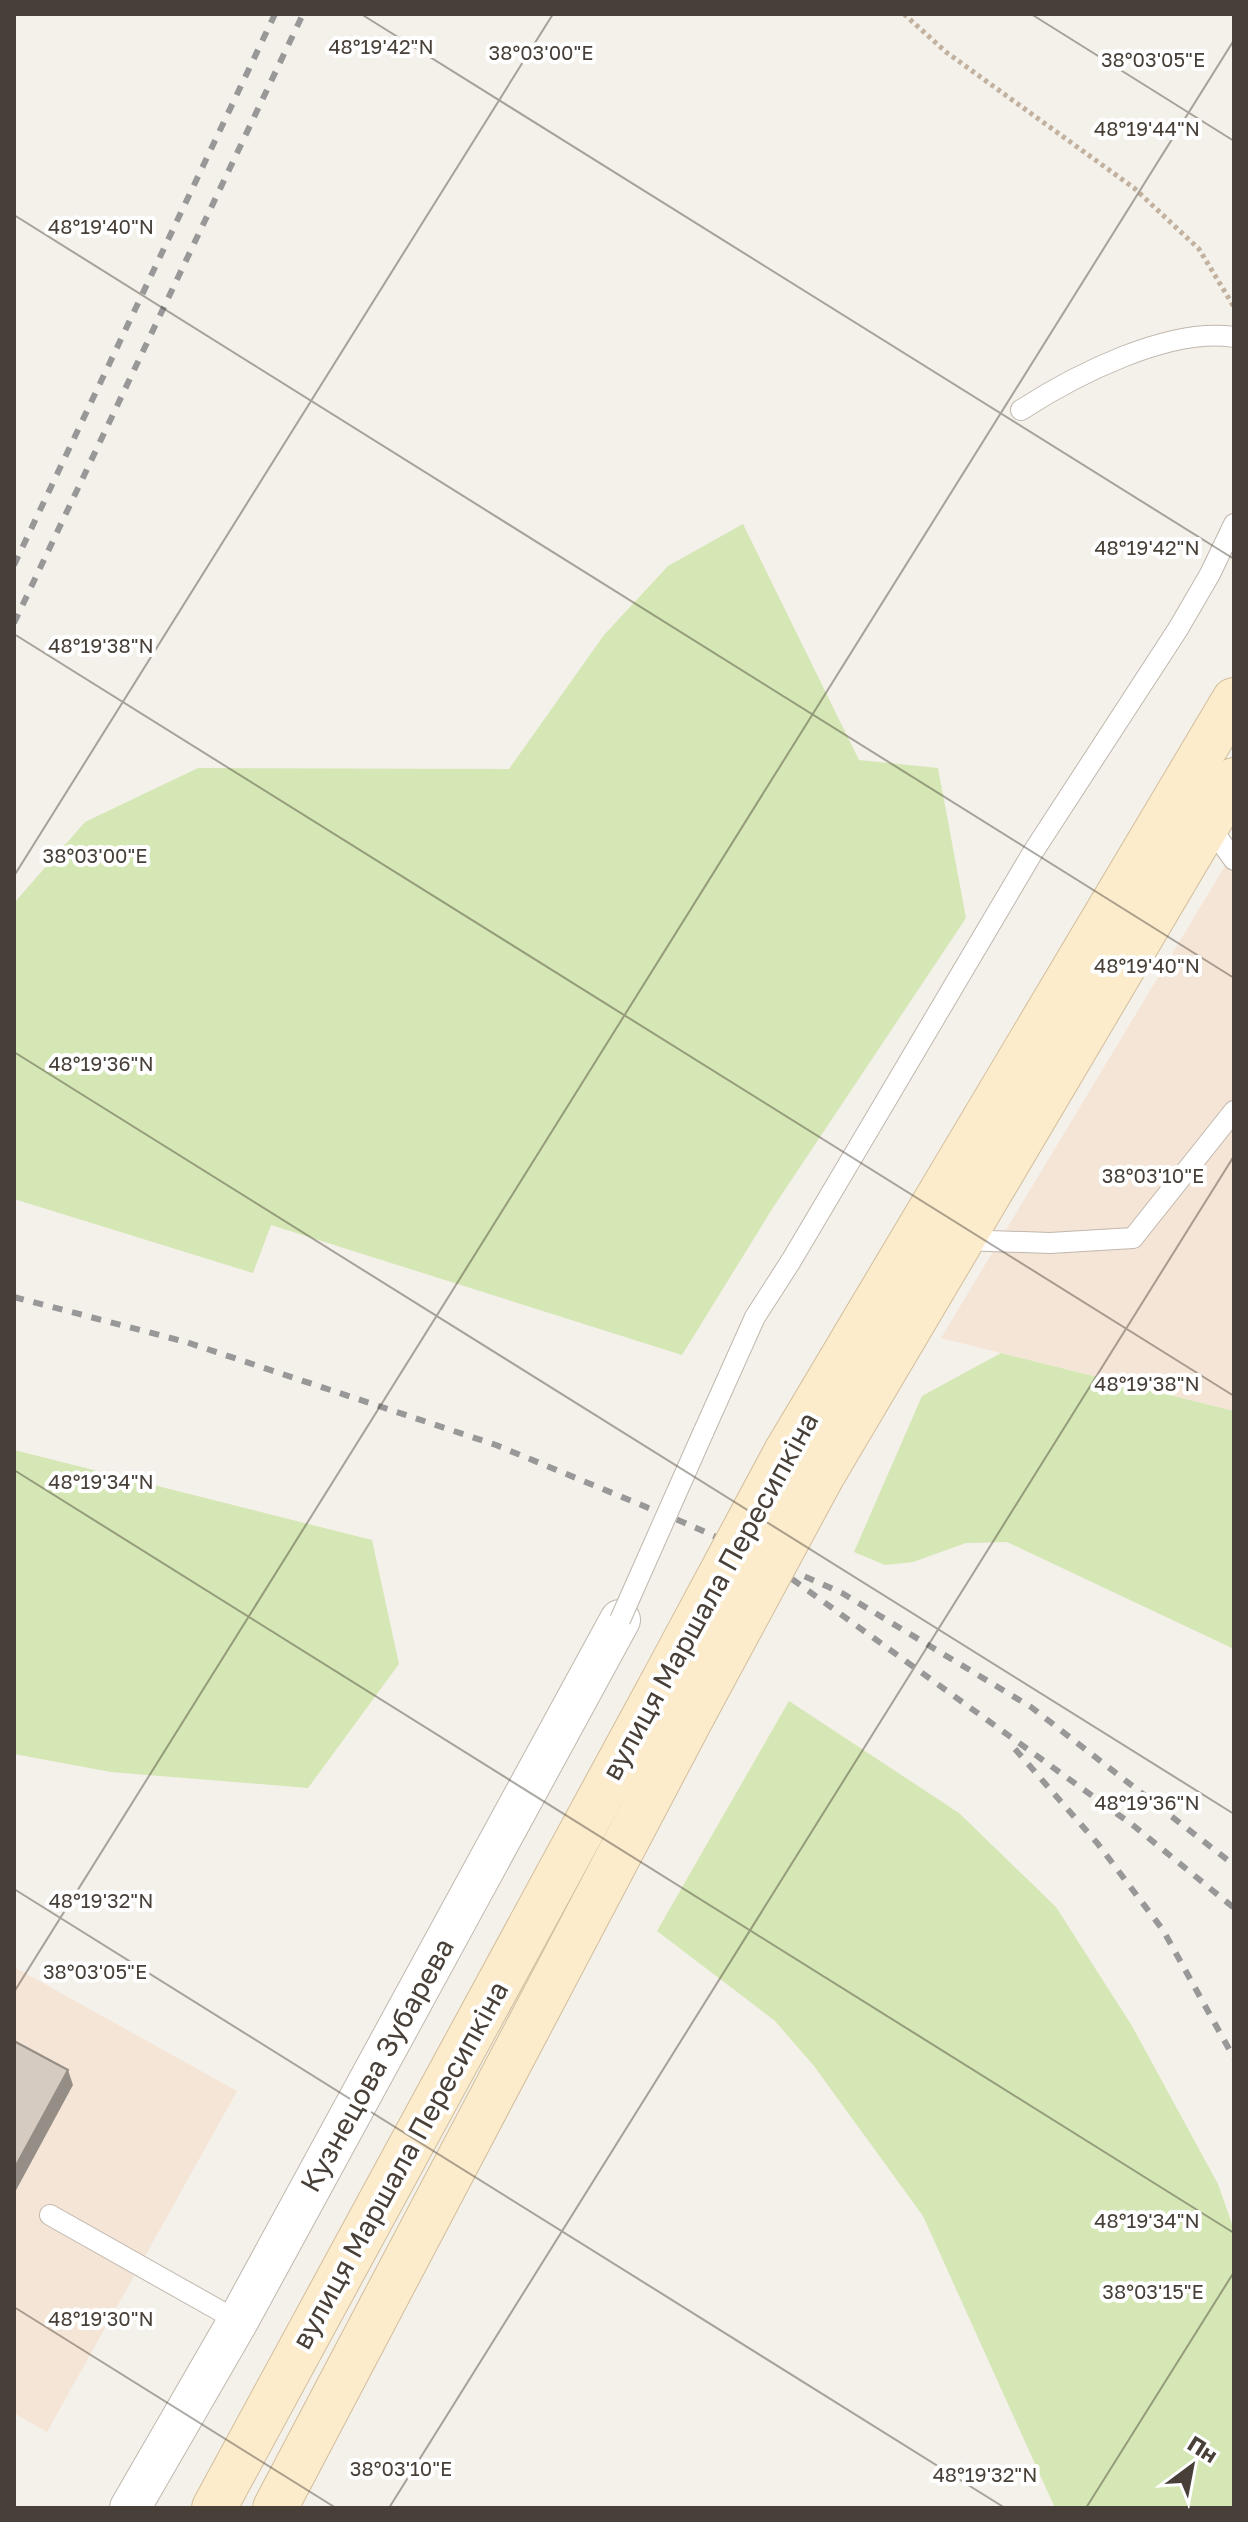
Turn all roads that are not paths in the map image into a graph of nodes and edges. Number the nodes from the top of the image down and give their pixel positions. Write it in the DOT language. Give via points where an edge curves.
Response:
graph roads {
  1 [pos="1234,337"];
  2 [pos="1021,410"];
  3 [pos="1234,524"];
  4 [pos="1234,700"];
  5 [pos="1234,780"];
  6 [pos="1208,824"];
  7 [pos="1234,860"];
  8 [pos="1234,1111"];
  9 [pos="961,1240"];
  10 [pos="620,1620"];
  11 [pos="50,2215"];
  12 [pos="238,2321"];
  13 [pos="130,2508"];
  14 [pos="214,2508"];
  15 [pos="275,2508"];
  1 -- 2 [label="lane" via="1185,338 1139,352 1053,389"];
  3 -- 10 [label="lane, bridge" via="1178,629 1033,852 755,1317"];
  4 -- 14 [label="main road, вулиця Маршала Пересипкіна, bridge" via="786,1452"];
  5 -- 6 [label="main road, вулиця Маршала Пересипкіна"];
  6 -- 7 [label="lane"];
  6 -- 9 [label="main road, вулиця Маршала Пересипкіна"];
  8 -- 9 [label="lane" via="1133,1238 1050,1243"];
  9 -- 15 [label="main road, вулиця Маршала Пересипкіна, bridge" via="822,1476"];
  10 -- 12 [label="street, Кузнецова Зубарева"];
  11 -- 12 [label="lane"];
  12 -- 13 [label="street, Кузнецова Зубарева"];
}
